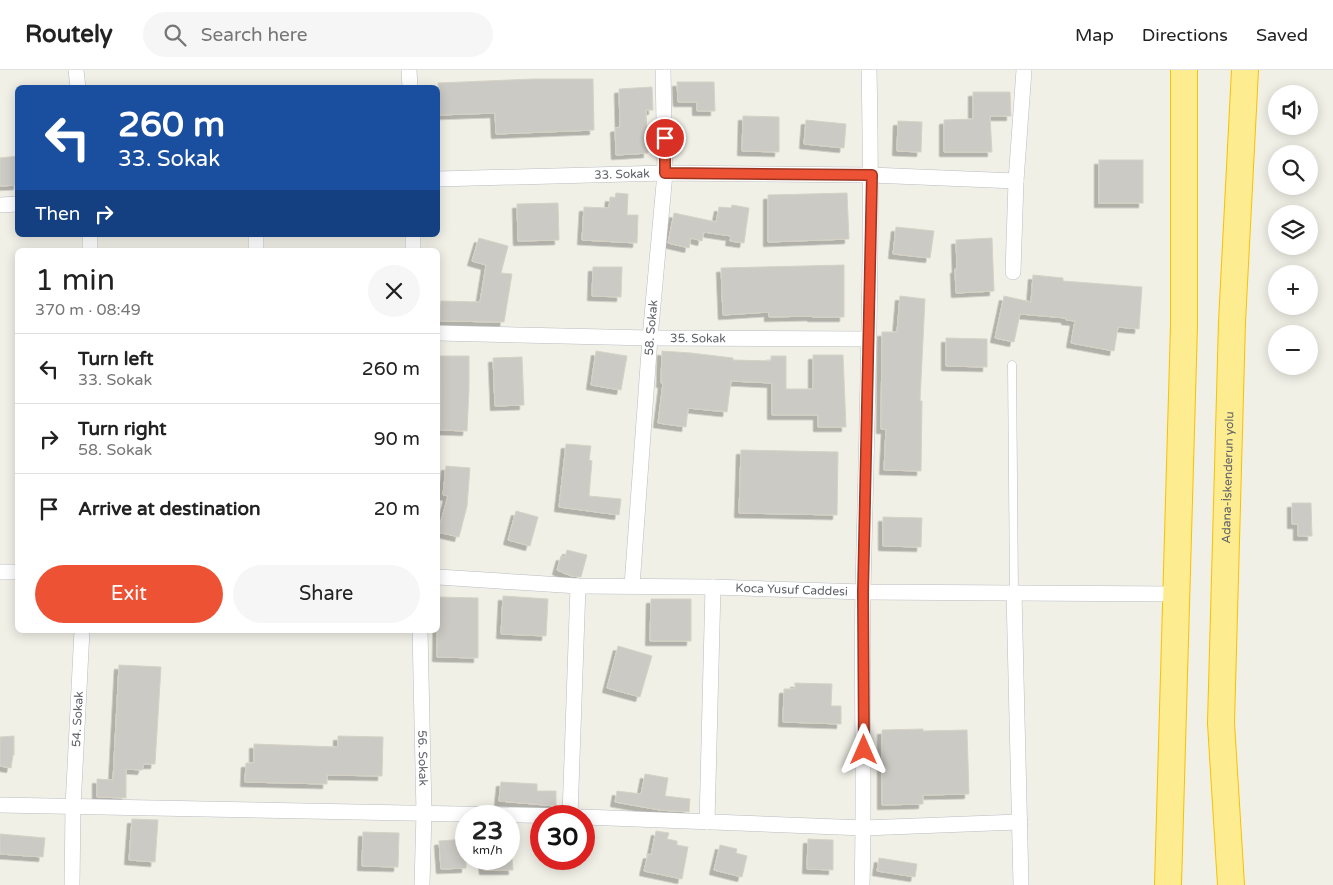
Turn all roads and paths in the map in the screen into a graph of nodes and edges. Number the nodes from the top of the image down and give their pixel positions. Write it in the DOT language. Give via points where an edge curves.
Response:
graph roads {
  1 [pos="76,70"];
  2 [pos="409,70"];
  3 [pos="664,70"];
  4 [pos="869,70"];
  5 [pos="1024,70"];
  6 [pos="1184,70"];
  7 [pos="1245,70"];
  8 [pos="78,85"];
  9 [pos="410,85"];
  10 [pos="665,173"];
  11 [pos="872,175"];
  12 [pos="440,179"];
  13 [pos="1016,181"];
  14 [pos="15,204"];
  15 [pos="0,205"];
  16 [pos="1013,272"];
  17 [pos="440,333"];
  18 [pos="650,338"];
  19 [pos="869,338"];
  20 [pos="1012,365"];
  21 [pos="0,572"];
  22 [pos="15,572"];
  23 [pos="440,577"];
  24 [pos="578,586"];
  25 [pos="632,586"];
  26 [pos="713,587"];
  27 [pos="863,592"];
  28 [pos="1014,593"];
  29 [pos="1176,594"];
  30 [pos="82,633"];
  31 [pos="420,633"];
  32 [pos="0,805"];
  33 [pos="569,805"];
  34 [pos="73,807"];
  35 [pos="424,813"];
  36 [pos="530,815"];
  37 [pos="595,817"];
  38 [pos="707,822"];
  39 [pos="1020,822"];
  40 [pos="864,828"];
  41 [pos="72,885"];
  42 [pos="422,885"];
  43 [pos="862,885"];
  44 [pos="1021,885"];
  45 [pos="1168,885"];
  46 [pos="1231,885"];
  1 -- 8 [label="street"];
  2 -- 9 [label="street"];
  3 -- 10 [label="street, 58. Sokak"];
  4 -- 11 [label="street"];
  5 -- 13 [label="street"];
  6 -- 29 [label="highway" via="1184,325"];
  7 -- 46 [label="highway, Adana-İskenderun yolu" via="1232,322 1221,723"];
  10 -- 11 [label="street, 33. Sokak"];
  10 -- 12 [label="street, 33. Sokak"];
  10 -- 18 [label="street, 58. Sokak"];
  11 -- 13 [label="street, 33. Sokak"];
  11 -- 19 [label="street"];
  13 -- 16 [label="street"];
  14 -- 15 [label="street"];
  17 -- 18 [label="street, 35. Sokak"];
  18 -- 19 [label="street, 35. Sokak"];
  18 -- 25 [label="street, 58. Sokak"];
  19 -- 27 [label="street"];
  20 -- 28 [label="lane"];
  21 -- 22 [label="street"];
  23 -- 24 [label="street, Koca Yusuf Caddesi"];
  24 -- 25 [label="street, Koca Yusuf Caddesi"];
  24 -- 33 [label="street"];
  25 -- 26 [label="street, Koca Yusuf Caddesi"];
  26 -- 27 [label="street, Koca Yusuf Caddesi"];
  26 -- 38 [label="street"];
  27 -- 28 [label="street, Koca Yusuf Caddesi"];
  27 -- 40 [label="street"];
  28 -- 29 [label="street, Koca Yusuf Caddesi"];
  28 -- 39 [label="street"];
  29 -- 45 [label="highway"];
  30 -- 34 [label="street, 54. Sokak"];
  31 -- 35 [label="street, 56. Sokak"];
  32 -- 34 [label="street"];
  34 -- 35 [label="street"];
  34 -- 41 [label="street, 54. Sokak"];
  35 -- 36 [label="street"];
  35 -- 42 [label="street, 56. Sokak"];
  37 -- 38 [label="street"];
  38 -- 40 [label="street"];
  39 -- 40 [label="street"];
  39 -- 44 [label="street"];
  40 -- 43 [label="street"];
}
